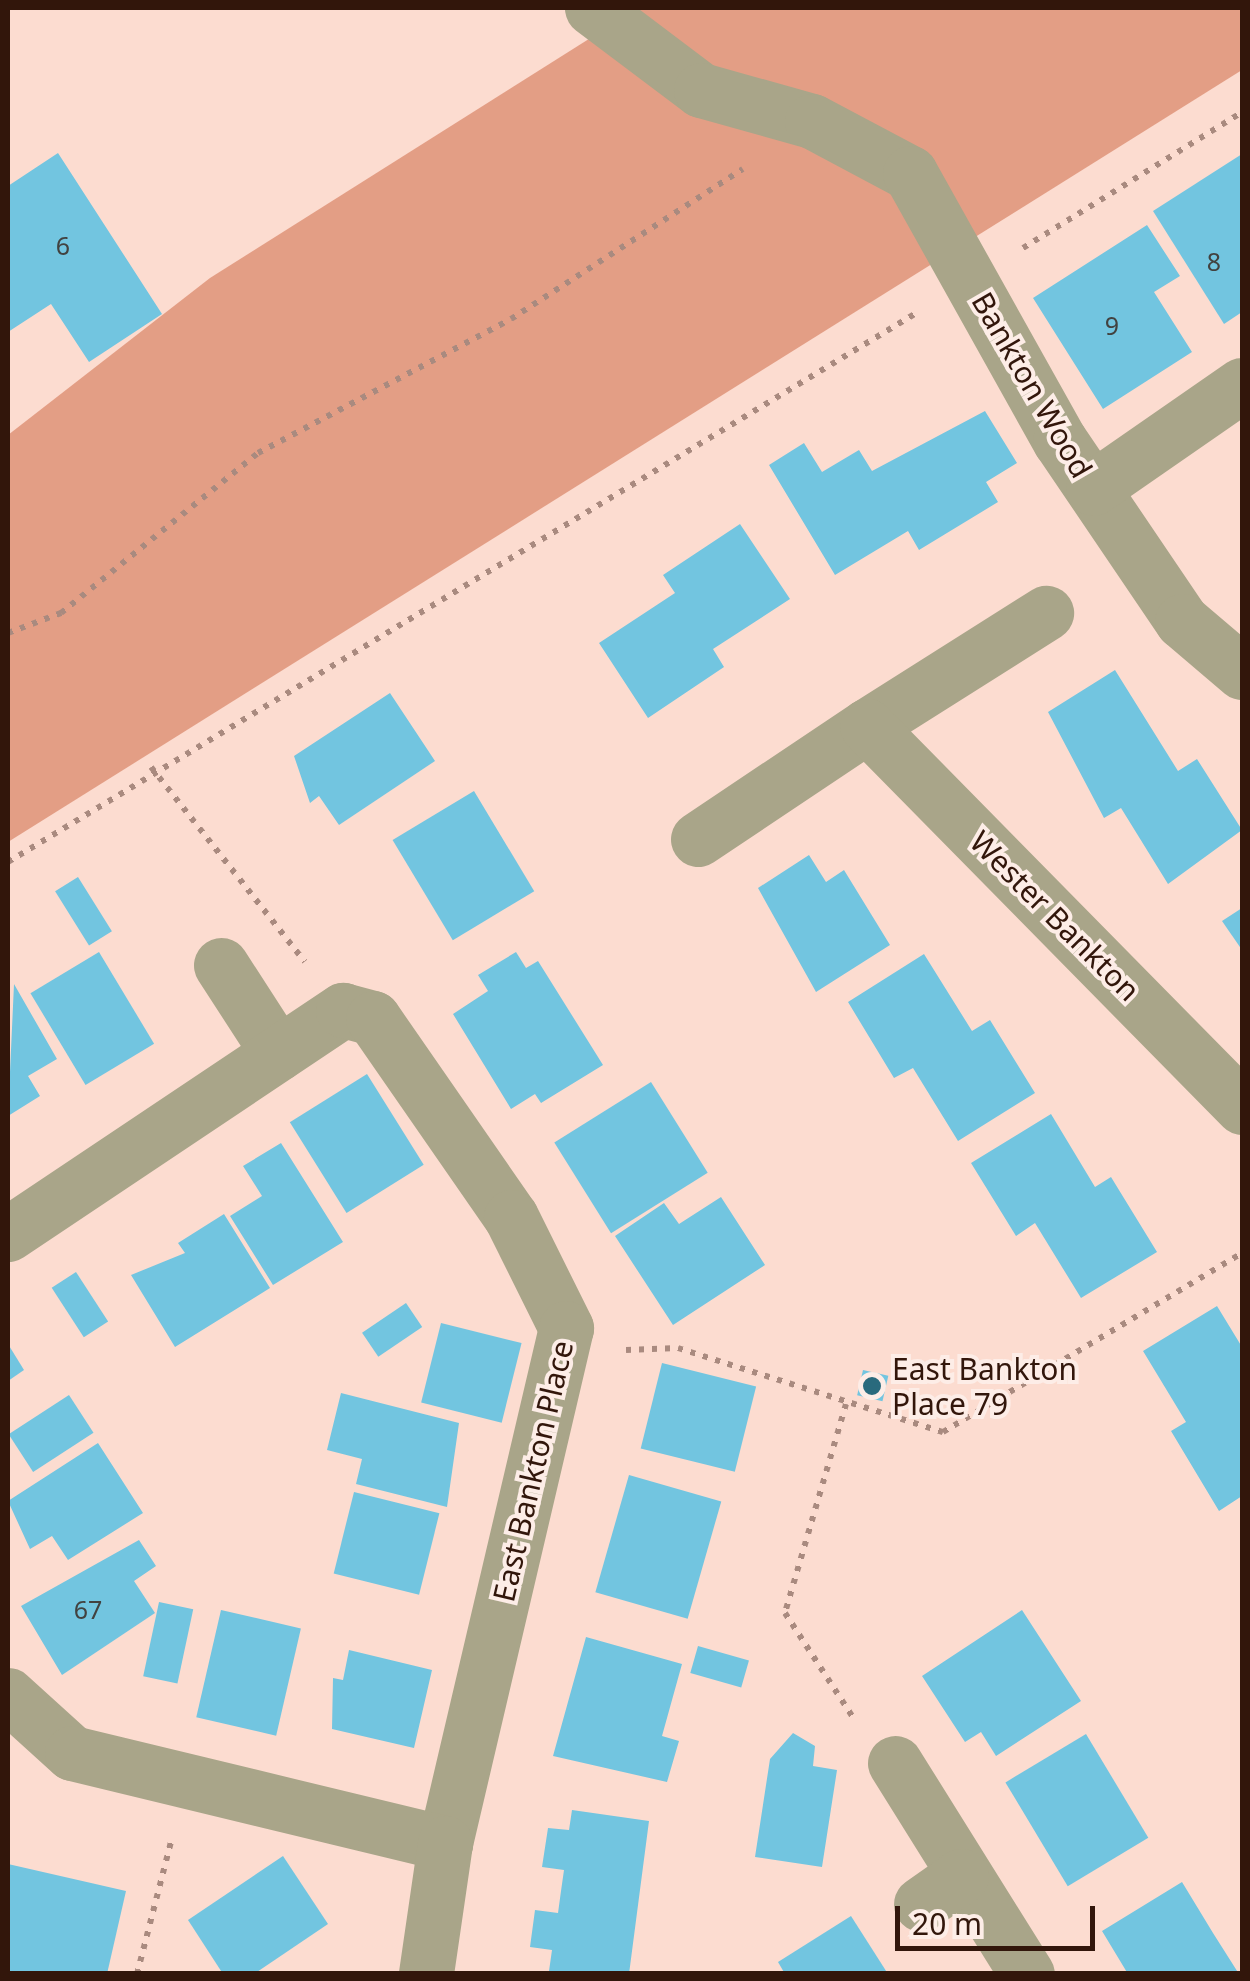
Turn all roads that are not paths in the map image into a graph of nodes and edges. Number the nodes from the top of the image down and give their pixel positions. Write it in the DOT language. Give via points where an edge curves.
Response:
graph roads {
  1 [pos="592,8"];
  2 [pos="1242,385"];
  3 [pos="1093,488"];
  4 [pos="1046,613"];
  5 [pos="1242,672"];
  6 [pos="867,726"];
  7 [pos="698,839"];
  8 [pos="221,966"];
  9 [pos="278,1054"];
  10 [pos="1242,1107"];
  11 [pos="8,1234"];
  12 [pos="8,1695"];
  13 [pos="895,1763"];
  14 [pos="445,1843"];
  15 [pos="426,1974"];
  16 [pos="1028,1974"];
  1 -- 3 [label="street, Bankton Wood" via="702,90 808,120 910,173"];
  2 -- 3 [label="street, Bankton Wood"];
  3 -- 5 [label="street, Bankton Wood" via="1182,621"];
  4 -- 6 [label="street"];
  6 -- 7 [label="street"];
  6 -- 10 [label="street, Wester Bankton"];
  8 -- 9 [label="street"];
  9 -- 11 [label="street"];
  9 -- 14 [label="street, East Bankton Place" via="343,1010 374,1018 511,1217 561,1304 565,1352"];
  12 -- 14 [label="street" via="72,1754"];
  13 -- 16 [label="street" via="941,1890"];
  14 -- 15 [label="street, East Bankton Place"];
}
